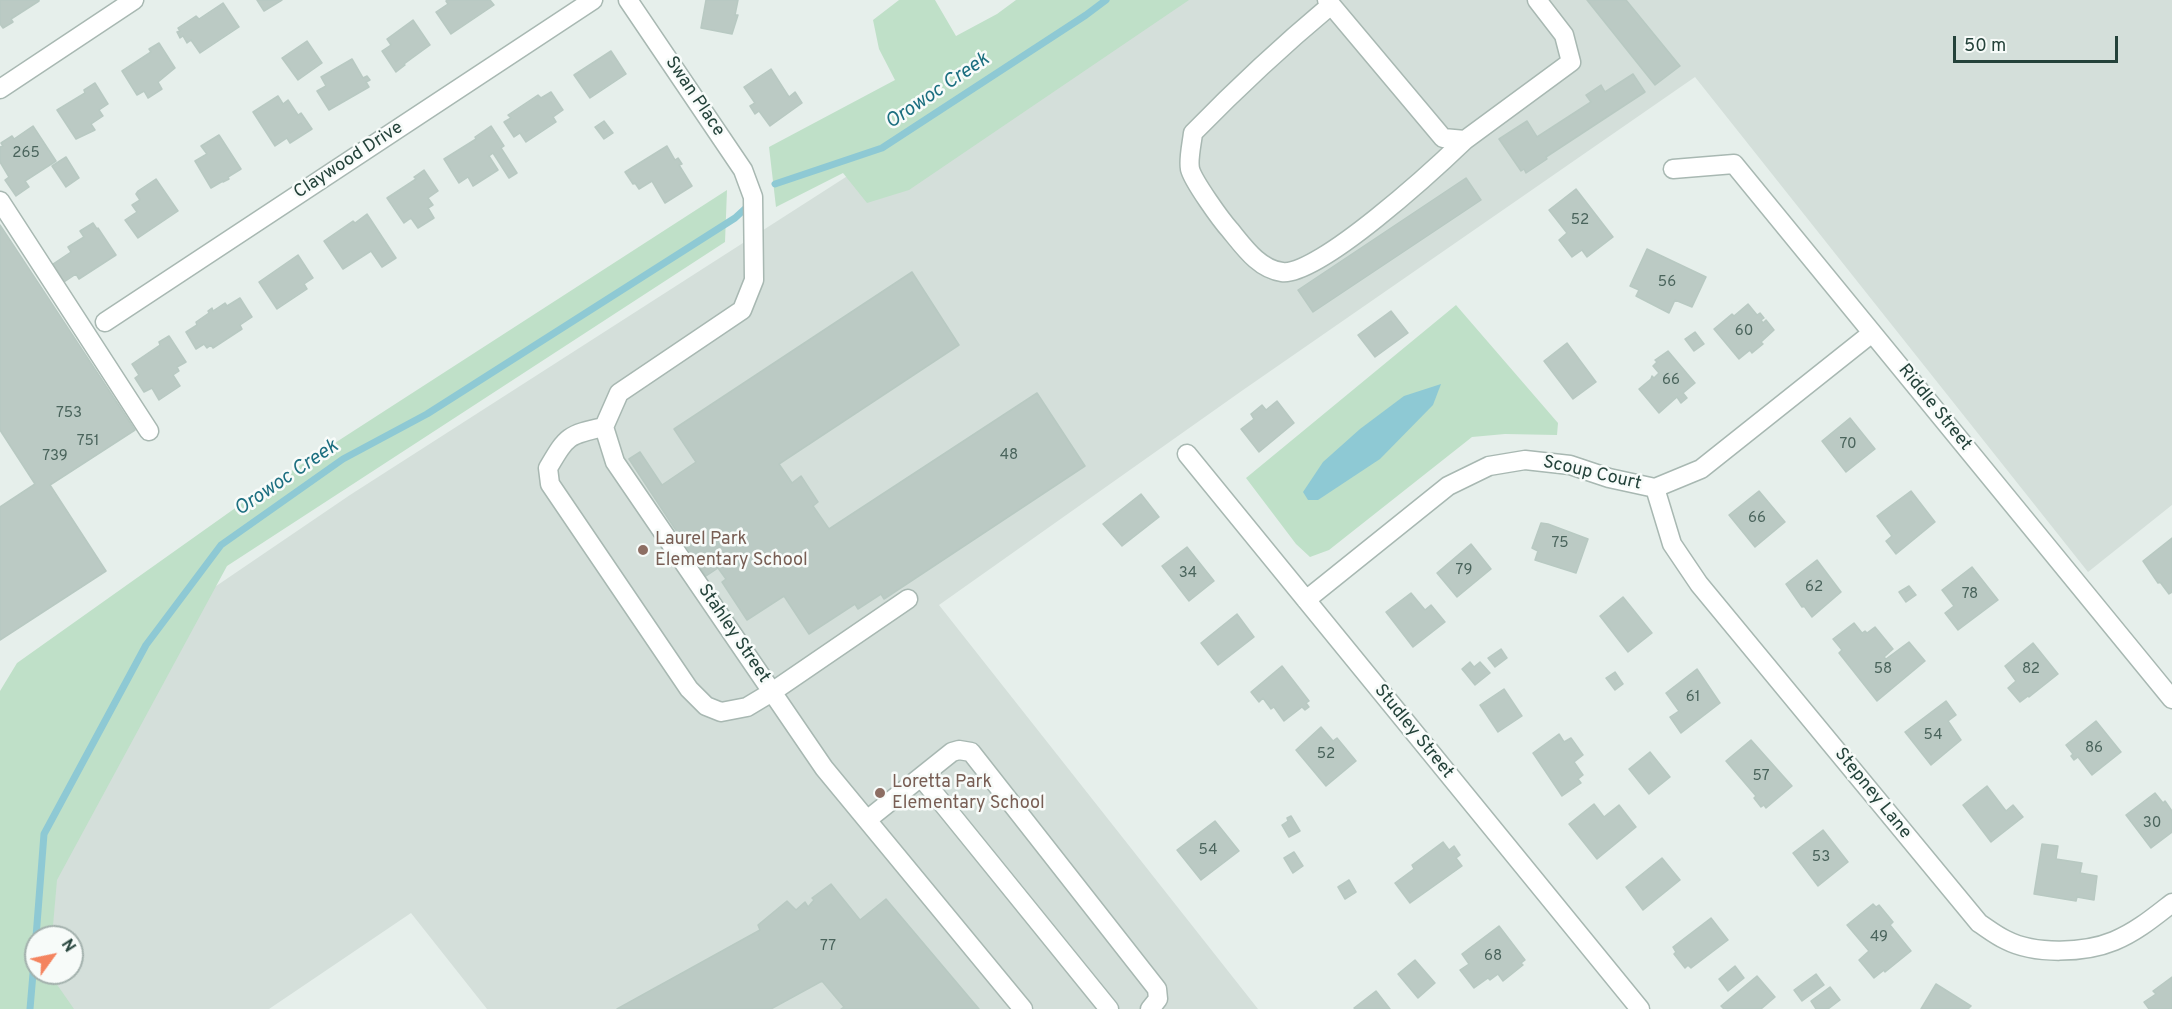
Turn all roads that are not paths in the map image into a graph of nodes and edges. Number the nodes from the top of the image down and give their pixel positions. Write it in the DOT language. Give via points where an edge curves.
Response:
graph roads {
  1 [pos="134,0"];
  2 [pos="593,0"];
  3 [pos="628,0"];
  4 [pos="1537,0"];
  5 [pos="1329,3"];
  6 [pos="0,89"];
  7 [pos="1465,140"];
  8 [pos="1673,169"];
  9 [pos="0,201"];
  10 [pos="105,322"];
  11 [pos="1872,333"];
  12 [pos="604,427"];
  13 [pos="149,431"];
  14 [pos="1187,454"];
  15 [pos="1655,488"];
  16 [pos="908,599"];
  17 [pos="1306,600"];
  18 [pos="772,692"];
  19 [pos="2172,699"];
  20 [pos="921,777"];
  21 [pos="867,820"];
  22 [pos="2172,903"];
  23 [pos="1023,1009"];
  24 [pos="1109,1009"];
  25 [pos="1150,1009"];
  26 [pos="1640,1009"];
  1 -- 6 [label="street"];
  2 -- 10 [label="street, Claywood Drive"];
  3 -- 12 [label="street, Swan Place" via="743,170 753,197 754,280 742,310 619,393"];
  4 -- 7 [label="street" via="1564,35 1571,62"];
  5 -- 7 [label="street" via="1443,138"];
  5 -- 7 [label="street" via="1193,133 1190,169 1218,216 1257,261 1283,273 1323,258 1418,185"];
  8 -- 11 [label="street, Riddle Street" via="1734,164"];
  9 -- 13 [label="street"];
  11 -- 15 [label="street, Scoup Court" via="1701,469"];
  11 -- 19 [label="street, Riddle Street"];
  12 -- 18 [label="street, Stahley Street" via="615,462"];
  12 -- 18 [label="street" via="575,433 562,444 548,468 550,484 689,688 706,706 722,712 747,707"];
  14 -- 17 [label="street, Studley Street"];
  15 -- 17 [label="street, Scoup Court" via="1570,465 1525,460 1489,466 1448,486"];
  15 -- 22 [label="street, Stepney Lane" via="1672,544 1699,584 1979,923 2008,942 2041,950 2076,951 2113,942 2146,924"];
  16 -- 18 [label="street"];
  17 -- 26 [label="street, Studley Street"];
  18 -- 21 [label="street, Stahley Street" via="824,768"];
  20 -- 21 [label="street"];
  20 -- 24 [label="street"];
  20 -- 25 [label="street" via="952,752 970,752 1157,989 1158,999"];
  21 -- 23 [label="street, Stahley Street"];
}
